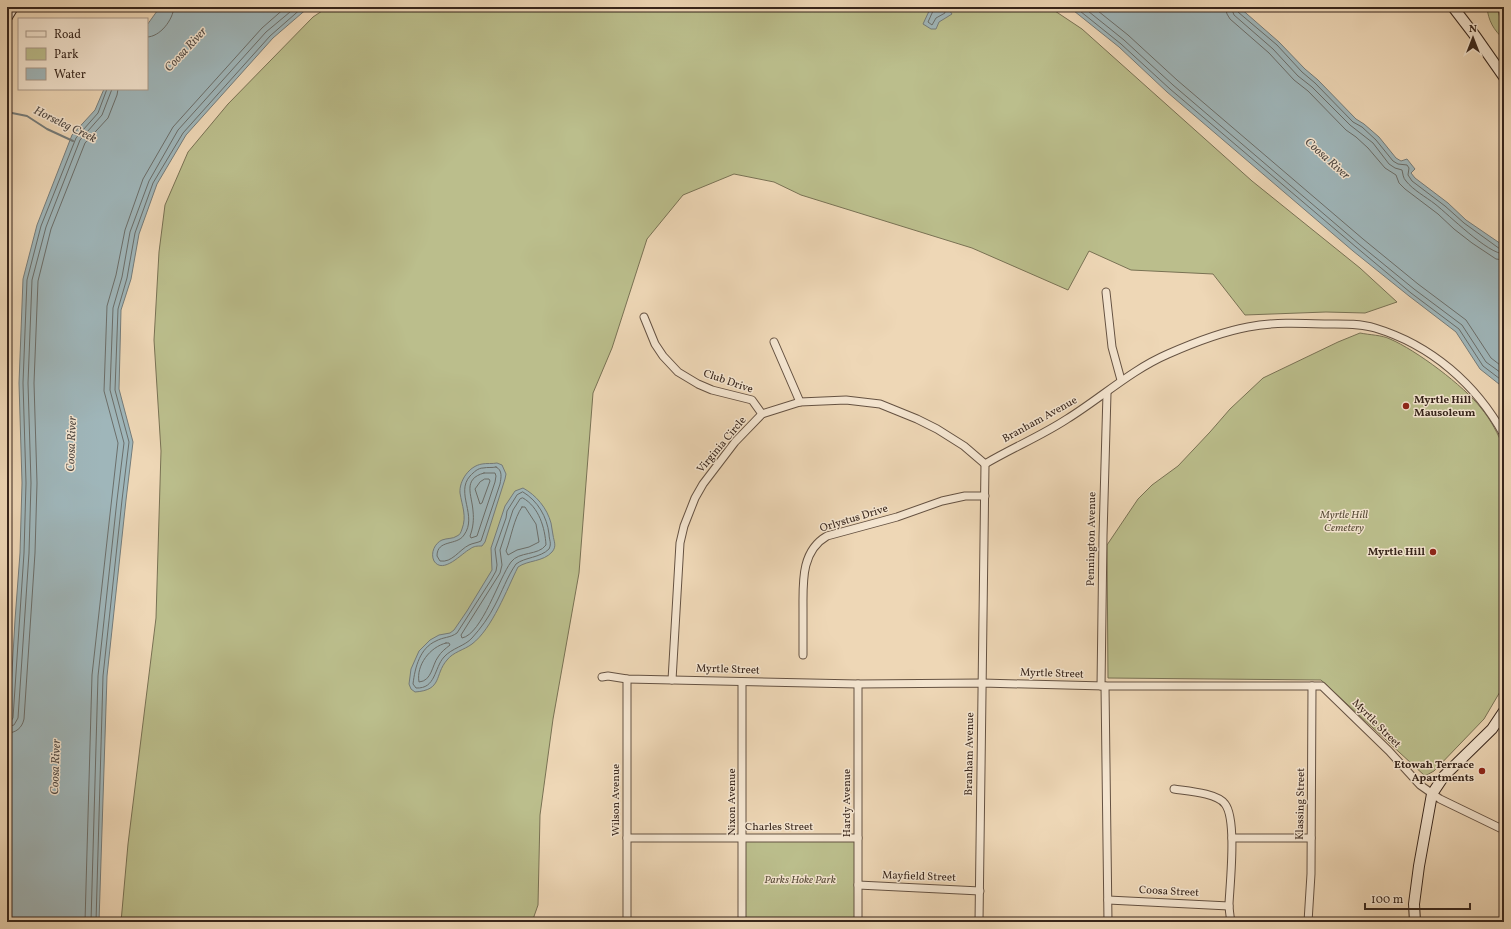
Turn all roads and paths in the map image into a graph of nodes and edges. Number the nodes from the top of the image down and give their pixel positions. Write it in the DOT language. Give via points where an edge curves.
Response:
graph roads {
  1 [pos="13,7"];
  2 [pos="1453,7"];
  3 [pos="7,17"];
  4 [pos="1504,78"];
  5 [pos="1106,292"];
  6 [pos="644,317"];
  7 [pos="774,342"];
  8 [pos="1121,380"];
  9 [pos="1107,393"];
  10 [pos="800,402"];
  11 [pos="762,414"];
  12 [pos="1504,435"];
  13 [pos="985,464"];
  14 [pos="985,496"];
  15 [pos="803,655"];
  16 [pos="602,676"];
  17 [pos="627,679"];
  18 [pos="672,680"];
  19 [pos="742,682"];
  20 [pos="982,683"];
  21 [pos="858,684"];
  22 [pos="1103,686"];
  23 [pos="1312,686"];
  24 [pos="1504,711"];
  25 [pos="1174,789"];
  26 [pos="1432,794"];
  27 [pos="1504,830"];
  28 [pos="743,837"];
  29 [pos="627,838"];
  30 [pos="858,838"];
  31 [pos="1232,838"];
  32 [pos="1311,838"];
  33 [pos="858,885"];
  34 [pos="980,891"];
  35 [pos="1108,900"];
  36 [pos="1229,906"];
  37 [pos="627,922"];
  38 [pos="742,922"];
  39 [pos="858,922"];
  40 [pos="979,922"];
  41 [pos="1108,922"];
  42 [pos="1231,922"];
  43 [pos="1308,922"];
  44 [pos="1415,922"];
  1 -- 3 [label="main road"];
  2 -- 4 [label="main road"];
  5 -- 8 [label="street" via="1112,347"];
  6 -- 11 [label="street, Club Drive" via="655,344 678,372 705,387 752,400"];
  7 -- 10 [label="street"];
  8 -- 9 [label="street, Branham Avenue"];
  8 -- 12 [label="street, Branham Avenue" via="1167,355 1248,327 1300,323 1366,326 1416,344 1450,368 1487,406"];
  9 -- 13 [label="street, Branham Avenue" via="1066,420"];
  9 -- 22 [label="street, Pennington Avenue" via="1103,536"];
  10 -- 11 [label="street, Virginia Circle"];
  10 -- 13 [label="street, Virginia Circle" via="846,400 880,404 937,429 964,446"];
  11 -- 18 [label="street, Virginia Circle" via="735,442 703,484 684,526 680,543"];
  13 -- 14 [label="street, Branham Avenue"];
  14 -- 15 [label="street, Orlystus Drive" via="965,496 942,501 897,517 827,536 818,542 807,561 803,576"];
  14 -- 20 [label="street, Branham Avenue"];
  16 -- 17 [label="street, Myrtle Street"];
  17 -- 18 [label="street, Myrtle Street"];
  17 -- 29 [label="street, Wilson Avenue"];
  18 -- 19 [label="street, Myrtle Street"];
  19 -- 21 [label="street, Myrtle Street"];
  19 -- 28 [label="street, Nixon Avenue"];
  20 -- 21 [label="street, Myrtle Street"];
  20 -- 22 [label="street, Myrtle Street"];
  20 -- 34 [label="street, Branham Avenue"];
  21 -- 30 [label="street, Hardy Avenue"];
  22 -- 23 [label="street, Myrtle Street"];
  22 -- 35 [label="street, Pennington Avenue"];
  23 -- 26 [label="street, Myrtle Street" via="1322,686"];
  23 -- 32 [label="street, Klassing Street"];
  24 -- 26 [label="main road" via="1492,729 1444,776"];
  25 -- 31 [label="street" via="1215,796 1225,803 1230,813"];
  26 -- 27 [label="street, Myrtle Street"];
  26 -- 44 [label="main road" via="1419,866 1414,904"];
  28 -- 29 [label="street, Charles Street"];
  28 -- 30 [label="street, Charles Street"];
  28 -- 38 [label="street, Nixon Avenue"];
  29 -- 37 [label="street, Wilson Avenue"];
  30 -- 33 [label="street, Hardy Avenue"];
  31 -- 32 [label="street"];
  31 -- 36 [label="street"];
  32 -- 43 [label="street, Klassing Street"];
  33 -- 34 [label="street, Mayfield Street"];
  33 -- 39 [label="street, Hardy Avenue"];
  34 -- 40 [label="street, Branham Avenue"];
  35 -- 36 [label="street, Coosa Street"];
  35 -- 41 [label="street, Pennington Avenue"];
  36 -- 42 [label="street"];
}
